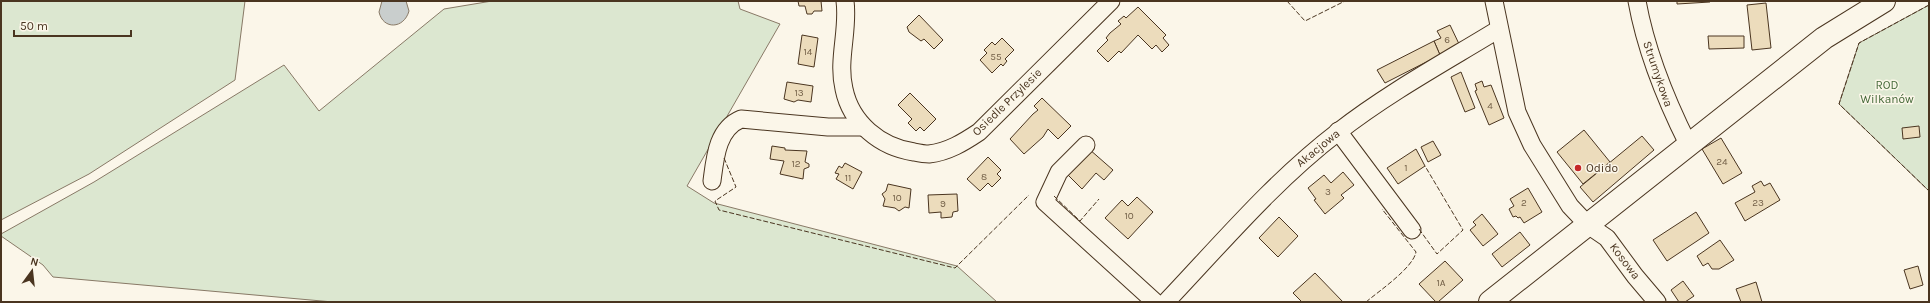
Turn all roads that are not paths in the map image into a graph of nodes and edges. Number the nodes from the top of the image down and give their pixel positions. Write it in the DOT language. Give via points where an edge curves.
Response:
graph roads {
  1 [pos="845,1"];
  2 [pos="1111,1"];
  3 [pos="1494,1"];
  4 [pos="1636,1"];
  5 [pos="1884,1"];
  6 [pos="1499,29"];
  7 [pos="863,126"];
  8 [pos="1338,131"];
  9 [pos="1688,144"];
  10 [pos="1086,145"];
  11 [pos="712,181"];
  12 [pos="1588,225"];
  13 [pos="1412,230"];
  14 [pos="1155,302"];
  15 [pos="1166,302"];
  16 [pos="1490,302"];
  17 [pos="1657,302"];
  1 -- 7 [label="street, Osiedle Przylesie" via="843,89 849,106"];
  2 -- 7 [label="street, Osiedle Przylesie" via="979,132 965,142 949,150 928,154 905,151 881,141"];
  3 -- 6 [label="street, Kosowa"];
  4 -- 9 [label="street, Strumykowa" via="1653,64 1670,108"];
  5 -- 9 [label="main road" via="1824,38"];
  6 -- 8 [label="street, Akacjowa"];
  6 -- 12 [label="street, Kosowa" via="1517,112 1532,145 1570,206"];
  7 -- 11 [label="street" via="828,127 741,119 731,123 717,148"];
  8 -- 13 [label="street"];
  8 -- 15 [label="street, Akacjowa" via="1287,174"];
  9 -- 12 [label="main road"];
  10 -- 14 [label="street" via="1059,172 1045,202"];
  12 -- 16 [label="main road"];
  12 -- 17 [label="street, Kosowa" via="1607,238"];
}
